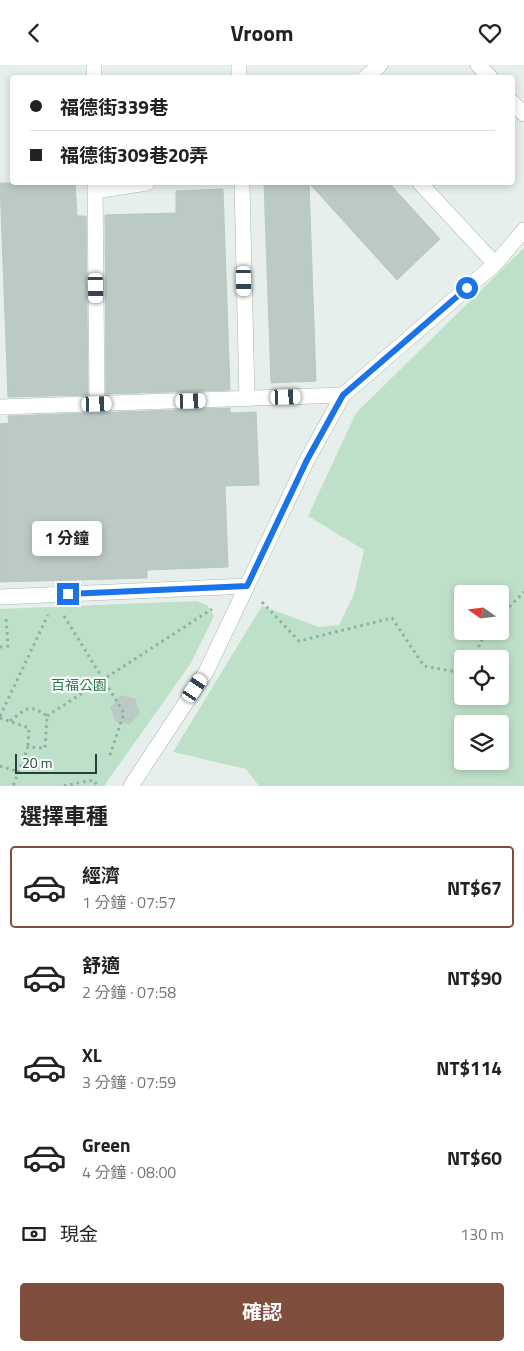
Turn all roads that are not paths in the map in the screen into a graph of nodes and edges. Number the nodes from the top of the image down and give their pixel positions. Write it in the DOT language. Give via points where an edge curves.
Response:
graph roads {
  1 [pos="380,65"];
  2 [pos="478,65"];
  3 [pos="368,75"];
  4 [pos="488,75"];
  5 [pos="515,105"];
  6 [pos="524,114"];
  7 [pos="121,185"];
  8 [pos="242,185"];
  9 [pos="422,185"];
  10 [pos="95,187"];
  11 [pos="524,230"];
  12 [pos="495,264"];
  13 [pos="343,395"];
  14 [pos="247,399"];
  15 [pos="97,404"];
  16 [pos="0,407"];
  17 [pos="247,586"];
  18 [pos="0,597"];
  19 [pos="131,786"];
  1 -- 3 [label="street"];
  2 -- 4 [label="street"];
  5 -- 6 [label="street"];
  7 -- 10 [label="street"];
  8 -- 14 [label="street"];
  9 -- 12 [label="street"];
  10 -- 15 [label="street"];
  11 -- 12 [label="street"];
  12 -- 13 [label="street"];
  13 -- 14 [label="street"];
  13 -- 17 [label="street" via="307,460"];
  14 -- 15 [label="street"];
  15 -- 16 [label="street"];
  17 -- 18 [label="street"];
  17 -- 19 [label="street" via="206,672"];
}
